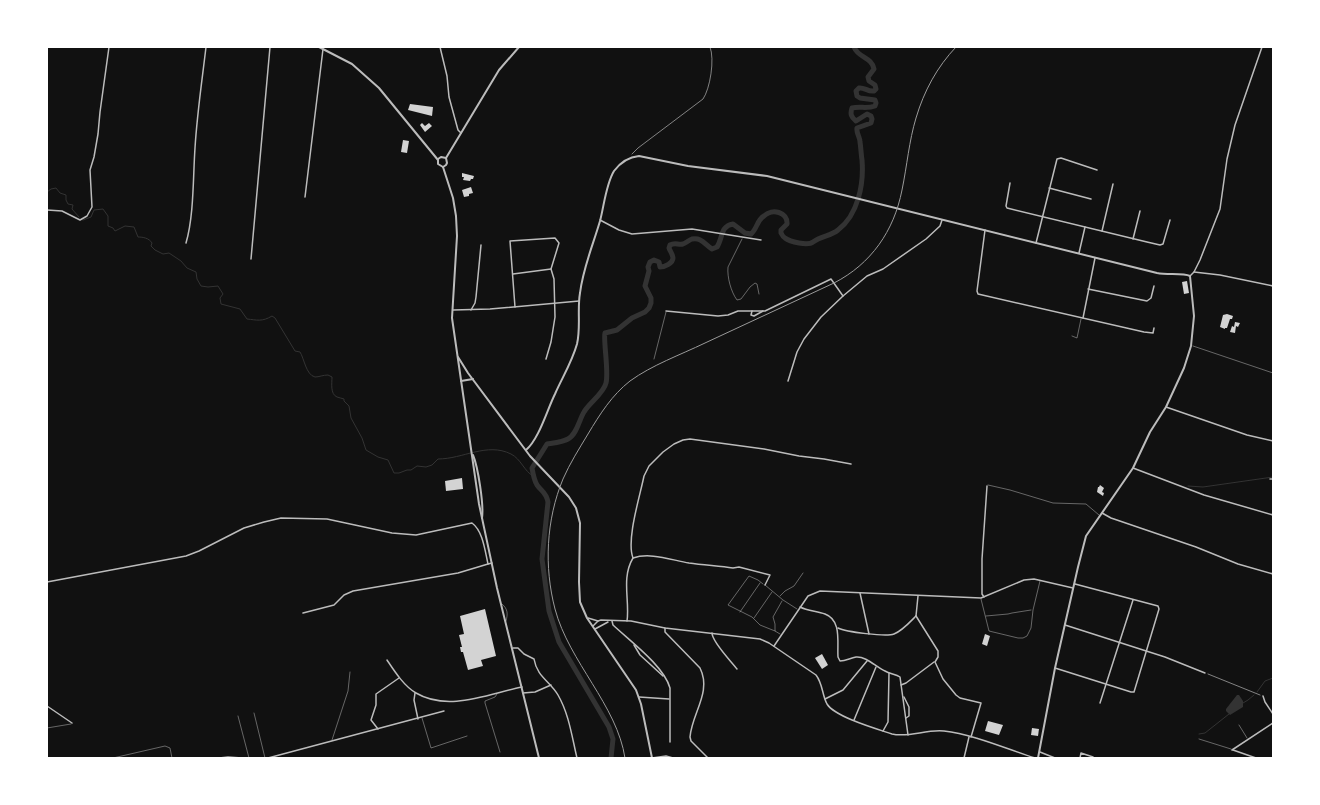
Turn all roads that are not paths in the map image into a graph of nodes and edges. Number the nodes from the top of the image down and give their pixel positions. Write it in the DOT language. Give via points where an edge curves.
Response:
graph roads {
  1 [pos="109,47"];
  2 [pos="206,47"];
  3 [pos="270,47"];
  4 [pos="319,47"];
  5 [pos="440,47"];
  6 [pos="519,47"];
  7 [pos="1262,47"];
  8 [pos="323,49"];
  9 [pos="461,133"];
  10 [pos="446,158"];
  11 [pos="438,160"];
  12 [pos="443,167"];
  13 [pos="1097,170"];
  14 [pos="1010,183"];
  15 [pos="1113,184"];
  16 [pos="1049,188"];
  17 [pos="305,197"];
  18 [pos="1091,199"];
  19 [pos="47,210"];
  20 [pos="1140,211"];
  21 [pos="1043,216"];
  22 [pos="600,220"];
  23 [pos="942,220"];
  24 [pos="1170,220"];
  25 [pos="1085,227"];
  26 [pos="985,230"];
  27 [pos="1102,231"];
  28 [pos="742,238"];
  29 [pos="1133,239"];
  30 [pos="761,240"];
  31 [pos="186,243"];
  32 [pos="1036,243"];
  33 [pos="481,245"];
  34 [pos="1079,254"];
  35 [pos="1095,258"];
  36 [pos="251,259"];
  37 [pos="551,269"];
  38 [pos="1194,272"];
  39 [pos="513,274"];
  40 [pos="1190,276"];
  41 [pos="1154,286"];
  42 [pos="1273,286"];
  43 [pos="1088,289"];
  44 [pos="759,294"];
  45 [pos="842,296"];
  46 [pos="579,301"];
  47 [pos="556,303"];
  48 [pos="515,307"];
  49 [pos="452,310"];
  50 [pos="471,310"];
  51 [pos="765,310"];
  52 [pos="666,311"];
  53 [pos="752,311"];
  54 [pos="1082,318"];
  55 [pos="1154,328"];
  56 [pos="1072,336"];
  57 [pos="1191,346"];
  58 [pos="458,357"];
  59 [pos="546,359"];
  60 [pos="654,359"];
  61 [pos="1273,373"];
  62 [pos="473,379"];
  63 [pos="461,381"];
  64 [pos="788,381"];
  65 [pos="1166,407"];
  66 [pos="1273,440"];
  67 [pos="526,450"];
  68 [pos="472,454"];
  69 [pos="851,464"];
  70 [pos="1133,468"];
  71 [pos="474,473"];
  72 [pos="1270,479"];
  73 [pos="1273,479"];
  74 [pos="478,482"];
  75 [pos="987,486"];
  76 [pos="1101,514"];
  77 [pos="1273,515"];
  78 [pos="482,519"];
  79 [pos="633,558"];
  80 [pos="492,563"];
  81 [pos="488,564"];
  82 [pos="803,573"];
  83 [pos="1273,574"];
  84 [pos="1040,580"];
  85 [pos="47,582"];
  86 [pos="761,582"];
  87 [pos="1075,584"];
  88 [pos="764,585"];
  89 [pos="1074,588"];
  90 [pos="772,591"];
  91 [pos="860,593"];
  92 [pos="918,595"];
  93 [pos="779,597"];
  94 [pos="984,597"];
  95 [pos="981,598"];
  96 [pos="783,600"];
  97 [pos="1133,600"];
  98 [pos="800,607"];
  99 [pos="798,610"];
  100 [pos="1033,610"];
  101 [pos="740,612"];
  102 [pos="303,613"];
  103 [pos="916,616"];
  104 [pos="985,616"];
  105 [pos="588,618"];
  106 [pos="754,619"];
  107 [pos="598,621"];
  108 [pos="611,621"];
  109 [pos="627,621"];
  110 [pos="1065,625"];
  111 [pos="594,627"];
  112 [pos="665,628"];
  113 [pos="837,628"];
  114 [pos="775,631"];
  115 [pos="712,633"];
  116 [pos="870,634"];
  117 [pos="781,635"];
  118 [pos="1120,642"];
  119 [pos="774,646"];
  120 [pos="513,648"];
  121 [pos="1147,651"];
  122 [pos="388,660"];
  123 [pos="867,661"];
  124 [pos="935,662"];
  125 [pos="876,666"];
  126 [pos="737,668"];
  127 [pos="1055,668"];
  128 [pos="350,672"];
  129 [pos="889,673"];
  130 [pos="1205,673"];
  131 [pos="400,678"];
  132 [pos="1106,684"];
  133 [pos="551,685"];
  134 [pos="902,685"];
  135 [pos="522,687"];
  136 [pos="416,693"];
  137 [pos="497,693"];
  138 [pos="523,693"];
  139 [pos="904,696"];
  140 [pos="1263,696"];
  141 [pos="639,697"];
  142 [pos="825,699"];
  143 [pos="669,700"];
  144 [pos="1100,703"];
  145 [pos="47,706"];
  146 [pos="444,711"];
  147 [pos="254,712"];
  148 [pos="1273,714"];
  149 [pos="238,716"];
  150 [pos="422,718"];
  151 [pos="906,718"];
  152 [pos="418,719"];
  153 [pos="854,720"];
  154 [pos="72,723"];
  155 [pos="1273,723"];
  156 [pos="1239,725"];
  157 [pos="47,728"];
  158 [pos="378,729"];
  159 [pos="883,731"];
  160 [pos="908,735"];
  161 [pos="467,736"];
  162 [pos="970,737"];
  163 [pos="1199,739"];
  164 [pos="1248,739"];
  165 [pos="332,741"];
  166 [pos="670,742"];
  167 [pos="1232,750"];
  168 [pos="500,752"];
  169 [pos="1039,752"];
  170 [pos="1093,757"];
  171 [pos="112,758"];
  172 [pos="172,758"];
  173 [pos="219,758"];
  174 [pos="242,758"];
  175 [pos="249,758"];
  176 [pos="267,758"];
  177 [pos="539,758"];
  178 [pos="577,758"];
  179 [pos="652,758"];
  180 [pos="673,758"];
  181 [pos="708,758"];
  182 [pos="964,758"];
  183 [pos="1036,758"];
  184 [pos="1055,758"];
  185 [pos="1080,758"];
  186 [pos="1256,758"];
  1 -- 19 [label="street" via="98,134 90,170 92,207 87,216 80,220 62,211"];
  2 -- 31 [label="street"];
  3 -- 36 [label="street"];
  4 -- 8 [label="street"];
  5 -- 9 [label="street" via="458,130"];
  6 -- 9 [label="street" via="499,70"];
  7 -- 38 [label="street" via="1232,137 1220,209"];
  8 -- 11 [label="street" via="352,64 369,78"];
  8 -- 17 [label="street"];
  9 -- 10 [label="street"];
  10 -- 11 [label="street" via="441,157"];
  10 -- 12 [label="street" via="447,164"];
  11 -- 12 [label="street" via="438,164"];
  12 -- 49 [label="street" via="453,198 457,223"];
  13 -- 16 [label="street" via="1061,158 1057,159"];
  14 -- 21 [label="street" via="1007,208"];
  15 -- 27 [label="street"];
  16 -- 18 [label="street"];
  16 -- 21 [label="street"];
  20 -- 29 [label="street"];
  21 -- 25 [label="street"];
  21 -- 32 [label="street"];
  22 -- 23 [label="street" via="616,168 628,158 639,156 688,166 767,176"];
  22 -- 28 [label="street" via="632,234 692,229"];
  22 -- 46 [label="street" via="583,272"];
  23 -- 26 [label="street"];
  23 -- 45 [label="street" via="940,226 926,239 883,269 867,276"];
  24 -- 29 [label="street" via="1163,244"];
  25 -- 27 [label="street"];
  25 -- 34 [label="street"];
  26 -- 32 [label="street"];
  26 -- 54 [label="street" via="978,294"];
  27 -- 29 [label="street"];
  28 -- 30 [label="street"];
  28 -- 44 [label="lane" via="727,272 734,296 736,300 741,299 755,283"];
  32 -- 34 [label="street"];
  33 -- 50 [label="street" via="476,297"];
  34 -- 35 [label="street"];
  35 -- 40 [label="street" via="1163,274"];
  35 -- 43 [label="street"];
  37 -- 39 [label="street"];
  37 -- 39 [label="street" via="559,243 555,238 510,241"];
  37 -- 47 [label="street"];
  38 -- 40 [label="street"];
  38 -- 42 [label="street"];
  39 -- 48 [label="street"];
  40 -- 57 [label="street" via="1194,308"];
  41 -- 43 [label="street" via="1151,298 1147,301"];
  43 -- 54 [label="street"];
  45 -- 51 [label="street" via="831,279"];
  45 -- 64 [label="street" via="804,339"];
  46 -- 47 [label="street"];
  46 -- 67 [label="street" via="580,327 572,360 542,425"];
  47 -- 48 [label="street"];
  47 -- 59 [label="street" via="554,331"];
  48 -- 50 [label="street"];
  49 -- 50 [label="street"];
  49 -- 58 [label="street"];
  51 -- 53 [label="street"];
  51 -- 53 [label="street" via="754,316 751,315"];
  52 -- 53 [label="street" via="718,316 738,311"];
  52 -- 60 [label="lane"];
  54 -- 55 [label="street" via="1144,332 1153,333"];
  54 -- 56 [label="lane" via="1077,338"];
  57 -- 61 [label="lane"];
  57 -- 65 [label="street"];
  58 -- 62 [label="street"];
  58 -- 63 [label="street"];
  62 -- 63 [label="street"];
  62 -- 67 [label="street"];
  63 -- 68 [label="street"];
  65 -- 66 [label="street" via="1247,435"];
  65 -- 70 [label="street" via="1150,432"];
  67 -- 105 [label="street" via="576,508 580,520 579,591 581,606"];
  68 -- 71 [label="street"];
  68 -- 74 [label="street"];
  69 -- 79 [label="street" via="764,449 683,440 663,452 649,466 644,476 632,534"];
  70 -- 76 [label="street"];
  70 -- 77 [label="street" via="1204,495"];
  71 -- 74 [label="street"];
  71 -- 78 [label="street"];
  72 -- 73 [label="street"];
  74 -- 78 [label="street"];
  75 -- 76 [label="lane" via="1010,490 1053,504 1086,504"];
  75 -- 94 [label="street" via="982,559"];
  76 -- 83 [label="street" via="1238,564"];
  76 -- 87 [label="street" via="1086,536"];
  78 -- 80 [label="street"];
  79 -- 88 [label="street" via="651,557 739,567 770,576"];
  79 -- 109 [label="street" via="626,580"];
  80 -- 81 [label="street"];
  80 -- 120 [label="street"];
  81 -- 85 [label="street" via="482,539 472,523 416,535 392,533 327,519 289,518 244,528 186,556"];
  81 -- 102 [label="street" via="458,573 353,591 344,595 334,605"];
  82 -- 93 [label="lane" via="794,586"];
  84 -- 89 [label="street"];
  84 -- 94 [label="street" via="1024,580"];
  84 -- 100 [label="lane"];
  86 -- 88 [label="lane"];
  86 -- 101 [label="lane"];
  86 -- 101 [label="lane" via="749,576 728,605"];
  87 -- 89 [label="street"];
  87 -- 97 [label="street"];
  88 -- 90 [label="lane"];
  89 -- 110 [label="street"];
  90 -- 93 [label="lane"];
  90 -- 106 [label="lane"];
  91 -- 92 [label="street"];
  91 -- 98 [label="street" via="820,591 808,596"];
  91 -- 116 [label="street"];
  92 -- 95 [label="street"];
  92 -- 103 [label="street"];
  93 -- 96 [label="lane"];
  94 -- 95 [label="street"];
  95 -- 104 [label="lane"];
  96 -- 99 [label="lane"];
  96 -- 114 [label="lane" via="773,615"];
  97 -- 118 [label="street"];
  97 -- 121 [label="street" via="1158,606 1159,609"];
  98 -- 99 [label="street"];
  98 -- 113 [label="street" via="827,614"];
  99 -- 117 [label="street"];
  100 -- 104 [label="lane"];
  100 -- 104 [label="lane" via="1030,631 1023,638 992,632"];
  101 -- 106 [label="lane"];
  103 -- 116 [label="street" via="893,634"];
  103 -- 124 [label="street" via="938,651"];
  105 -- 107 [label="street"];
  105 -- 111 [label="street"];
  106 -- 114 [label="lane" via="760,625"];
  107 -- 108 [label="street"];
  107 -- 111 [label="street"];
  108 -- 109 [label="street"];
  108 -- 111 [label="street"];
  108 -- 143 [label="street" via="665,677 670,688"];
  109 -- 112 [label="street"];
  110 -- 118 [label="street"];
  110 -- 127 [label="street"];
  111 -- 141 [label="street"];
  112 -- 115 [label="street"];
  112 -- 181 [label="street" via="700,668 702,674 704,685 701,701 690,737"];
  113 -- 116 [label="street"];
  113 -- 123 [label="street" via="840,661 856,657"];
  114 -- 117 [label="lane"];
  115 -- 119 [label="street" via="760,639"];
  115 -- 126 [label="street" via="712,637"];
  117 -- 119 [label="street"];
  118 -- 121 [label="street"];
  118 -- 132 [label="street"];
  119 -- 142 [label="street" via="816,675"];
  120 -- 133 [label="street" via="518,648 526,656 534,659 537,671"];
  120 -- 135 [label="street"];
  121 -- 130 [label="street"];
  121 -- 132 [label="street" via="1134,691"];
  122 -- 131 [label="street"];
  123 -- 125 [label="street"];
  123 -- 142 [label="street" via="843,690"];
  124 -- 134 [label="street"];
  124 -- 162 [label="street" via="943,679 956,695 981,703"];
  125 -- 129 [label="street"];
  125 -- 153 [label="street"];
  127 -- 132 [label="street"];
  127 -- 169 [label="street"];
  128 -- 165 [label="lane" via="348,691"];
  129 -- 134 [label="street" via="899,676"];
  129 -- 159 [label="street" via="888,722"];
  131 -- 136 [label="street"];
  131 -- 158 [label="street" via="376,694 376,705 371,720"];
  132 -- 144 [label="street"];
  133 -- 138 [label="street" via="535,692"];
  133 -- 178 [label="street" via="564,706"];
  134 -- 139 [label="street"];
  135 -- 137 [label="street"];
  135 -- 138 [label="street"];
  136 -- 137 [label="street" via="444,702"];
  136 -- 152 [label="street" via="414,700"];
  137 -- 168 [label="lane" via="495,698 485,703"];
  138 -- 177 [label="street"];
  139 -- 151 [label="street"];
  139 -- 151 [label="street" via="910,711"];
  140 -- 148 [label="street"];
  141 -- 143 [label="street"];
  141 -- 179 [label="street"];
  142 -- 153 [label="street" via="835,712"];
  143 -- 166 [label="street"];
  145 -- 154 [label="street"];
  146 -- 150 [label="street"];
  147 -- 176 [label="lane"];
  149 -- 175 [label="lane"];
  150 -- 152 [label="street"];
  150 -- 161 [label="lane" via="431,748"];
  151 -- 160 [label="street"];
  152 -- 158 [label="street"];
  153 -- 159 [label="street"];
  154 -- 157 [label="lane"];
  155 -- 164 [label="street"];
  156 -- 164 [label="lane"];
  158 -- 165 [label="street"];
  159 -- 160 [label="street" via="899,736"];
  160 -- 162 [label="street" via="943,731"];
  162 -- 182 [label="street"];
  162 -- 183 [label="street"];
  163 -- 167 [label="lane"];
  164 -- 167 [label="street"];
  165 -- 176 [label="street"];
  167 -- 186 [label="street"];
  169 -- 183 [label="street"];
  169 -- 184 [label="street"];
  170 -- 185 [label="street" via="1081,754"];
  171 -- 172 [label="lane" via="167,746 171,750"];
  173 -- 174 [label="street"];
  179 -- 180 [label="street"];
}
